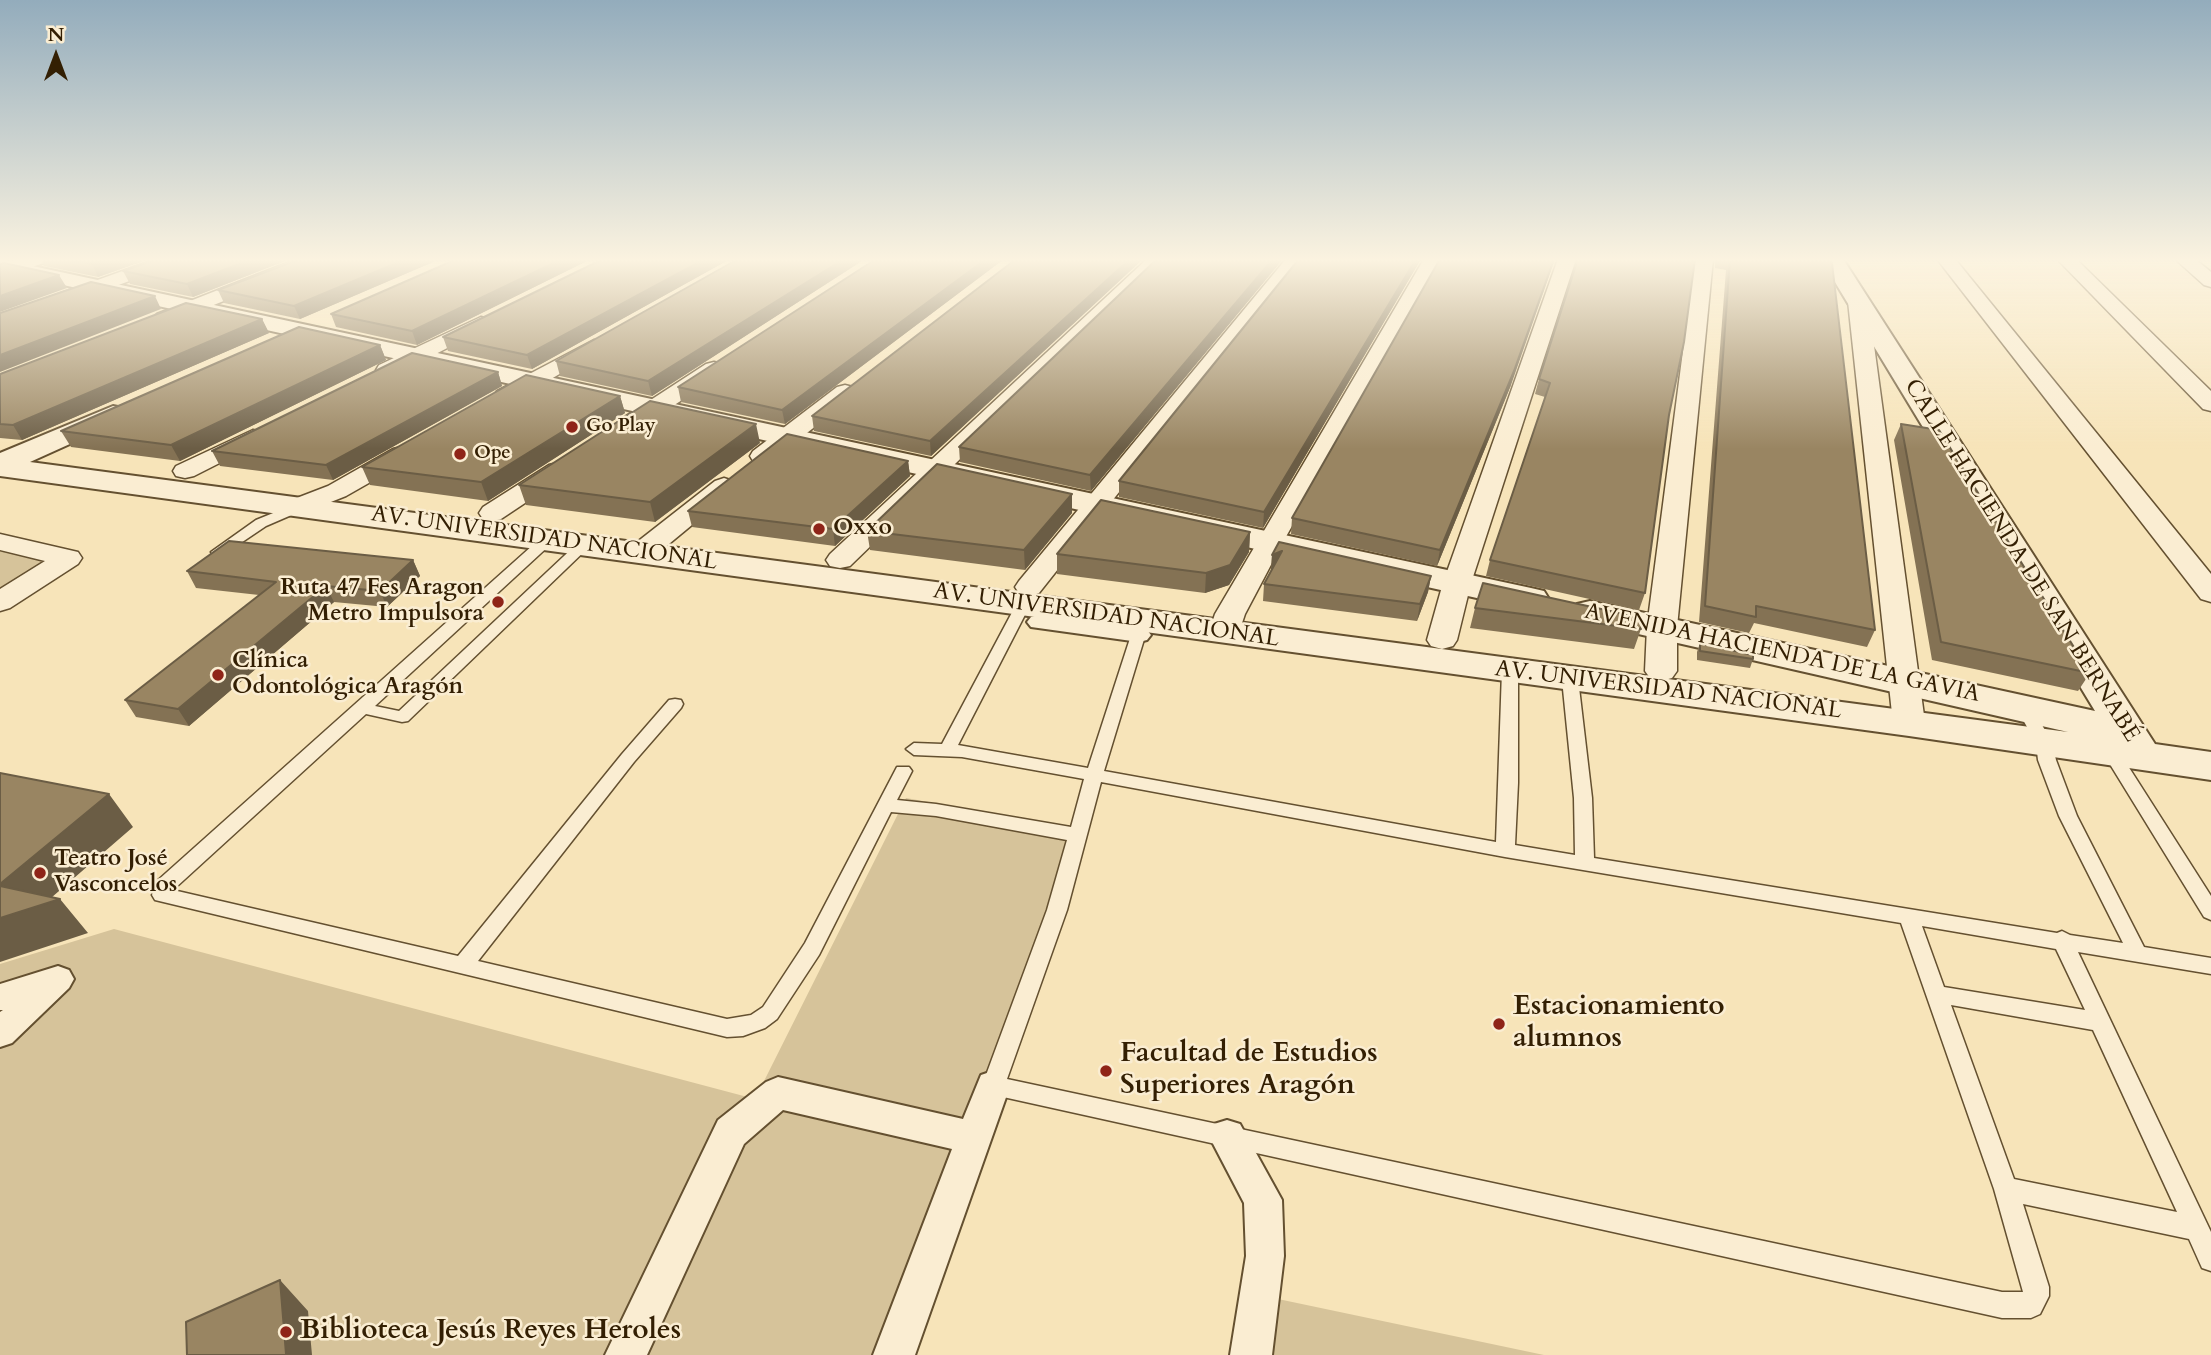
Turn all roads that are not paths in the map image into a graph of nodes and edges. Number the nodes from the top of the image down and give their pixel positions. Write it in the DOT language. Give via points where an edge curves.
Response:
graph roads {
  1 [pos="154,322"];
  2 [pos="268,322"];
  3 [pos="321,322"];
  4 [pos="483,322"];
  5 [pos="1090,322"];
  6 [pos="1244,322"];
  7 [pos="1396,322"];
  8 [pos="1546,322"];
  9 [pos="1697,322"];
  10 [pos="1861,322"];
  11 [pos="1871,322"];
  12 [pos="1996,322"];
  13 [pos="2129,322"];
  14 [pos="142,327"];
  15 [pos="303,330"];
  16 [pos="617,333"];
  17 [pos="266,347"];
  18 [pos="417,355"];
  19 [pos="734,355"];
  20 [pos="865,377"];
  21 [pos="368,379"];
  22 [pos="534,380"];
  23 [pos="141,402"];
  24 [pos="2211,404"];
  25 [pos="487,406"];
  26 [pos="655,407"];
  27 [pos="271,428"];
  28 [pos="788,436"];
  29 [pos="608,438"];
  30 [pos="418,445"];
  31 [pos="7,458"];
  32 [pos="573,460"];
  33 [pos="934,468"];
  34 [pos="185,471"];
  35 [pos="337,491"];
  36 [pos="1096,504"];
  37 [pos="298,507"];
  38 [pos="492,513"];
  39 [pos="547,540"];
  40 [pos="1269,541"];
  41 [pos="0,542"];
  42 [pos="585,544"];
  43 [pos="651,544"];
  44 [pos="840,560"];
  45 [pos="202,563"];
  46 [pos="1457,583"];
  47 [pos="2211,593"];
  48 [pos="0,602"];
  49 [pos="1030,605"];
  50 [pos="1227,623"];
  51 [pos="1662,627"];
  52 [pos="1141,629"];
  53 [pos="1442,640"];
  54 [pos="1510,671"];
  55 [pos="1661,671"];
  56 [pos="1570,679"];
  57 [pos="1905,701"];
  58 [pos="675,704"];
  59 [pos="363,708"];
  60 [pos="2037,731"];
  61 [pos="2118,742"];
  62 [pos="2211,742"];
  63 [pos="914,749"];
  64 [pos="948,750"];
  65 [pos="2211,766"];
  66 [pos="903,771"];
  67 [pos="1094,776"];
  68 [pos="885,805"];
  69 [pos="1077,835"];
  70 [pos="1505,850"];
  71 [pos="1585,863"];
  72 [pos="2211,912"];
  73 [pos="1908,915"];
  74 [pos="2062,940"];
  75 [pos="2137,952"];
  76 [pos="463,965"];
  77 [pos="2211,966"];
  78 [pos="1937,994"];
  79 [pos="0,997"];
  80 [pos="2102,1023"];
  81 [pos="0,1033"];
  82 [pos="993,1086"];
  83 [pos="1227,1136"];
  84 [pos="975,1138"];
  85 [pos="2006,1189"];
  86 [pos="2195,1228"];
  87 [pos="2211,1259"];
  88 [pos="626,1355"];
  89 [pos="894,1355"];
  90 [pos="1251,1355"];
  1 -- 14 [label="street"];
  2 -- 15 [label="street, AVENIDA HACIENDA DE LA GAVIA"];
  3 -- 15 [label="street"];
  4 -- 18 [label="street"];
  5 -- 33 [label="street"];
  6 -- 36 [label="street"];
  7 -- 40 [label="street"];
  8 -- 46 [label="street"];
  9 -- 51 [label="street"];
  10 -- 57 [label="street"];
  11 -- 61 [label="street, CALLE HACIENDA DE SAN BERNABÉ"];
  12 -- 47 [label="street"];
  13 -- 24 [label="street"];
  15 -- 17 [label="street"];
  15 -- 18 [label="street, AVENIDA HACIENDA DE LA GAVIA"];
  16 -- 22 [label="street"];
  18 -- 21 [label="street"];
  18 -- 22 [label="street, AVENIDA HACIENDA DE LA GAVIA"];
  19 -- 26 [label="street"];
  20 -- 28 [label="street"];
  22 -- 25 [label="street"];
  22 -- 26 [label="street, AVENIDA HACIENDA DE LA GAVIA"];
  23 -- 31 [label="street"];
  26 -- 28 [label="street, AVENIDA HACIENDA DE LA GAVIA"];
  26 -- 29 [label="street"];
  27 -- 34 [label="street"];
  28 -- 33 [label="street, AVENIDA HACIENDA DE LA GAVIA"];
  28 -- 43 [label="street"];
  30 -- 35 [label="street"];
  31 -- 34 [label="street, AV. UNIVERSIDAD NACIONAL"];
  31 -- 37 [label="street, AV. UNIVERSIDAD NACIONAL"];
  32 -- 38 [label="street"];
  33 -- 36 [label="street, AVENIDA HACIENDA DE LA GAVIA"];
  33 -- 44 [label="street"];
  34 -- 35 [label="street, AV. UNIVERSIDAD NACIONAL"];
  35 -- 37 [label="street"];
  35 -- 38 [label="street, AV. UNIVERSIDAD NACIONAL"];
  36 -- 40 [label="street, AVENIDA HACIENDA DE LA GAVIA"];
  36 -- 49 [label="street"];
  37 -- 39 [label="street, AV. UNIVERSIDAD NACIONAL"];
  37 -- 45 [label="lane" via="261,523"];
  38 -- 43 [label="street, AV. UNIVERSIDAD NACIONAL"];
  39 -- 42 [label="street, AV. UNIVERSIDAD NACIONAL"];
  39 -- 59 [label="lane"];
  40 -- 46 [label="street, AVENIDA HACIENDA DE LA GAVIA"];
  40 -- 50 [label="street"];
  41 -- 48 [label="street" via="68,558"];
  42 -- 43 [label="street, AV. UNIVERSIDAD NACIONAL"];
  42 -- 59 [label="lane" via="402,717"];
  43 -- 44 [label="street, AV. UNIVERSIDAD NACIONAL"];
  43 -- 49 [label="street, AV. UNIVERSIDAD NACIONAL"];
  44 -- 49 [label="street, AV. UNIVERSIDAD NACIONAL"];
  46 -- 51 [label="street, AVENIDA HACIENDA DE LA GAVIA"];
  46 -- 53 [label="street"];
  49 -- 50 [label="street, AV. UNIVERSIDAD NACIONAL"];
  49 -- 52 [label="street, AV. UNIVERSIDAD NACIONAL"];
  49 -- 64 [label="lane"];
  50 -- 52 [label="street, AV. UNIVERSIDAD NACIONAL"];
  50 -- 53 [label="street, AV. UNIVERSIDAD NACIONAL"];
  50 -- 54 [label="street, AV. UNIVERSIDAD NACIONAL"];
  51 -- 55 [label="street"];
  51 -- 57 [label="street, AVENIDA HACIENDA DE LA GAVIA"];
  52 -- 67 [label="lane"];
  53 -- 55 [label="street, AV. UNIVERSIDAD NACIONAL"];
  54 -- 56 [label="street, AV. UNIVERSIDAD NACIONAL"];
  54 -- 70 [label="lane"];
  55 -- 57 [label="street, AV. UNIVERSIDAD NACIONAL"];
  56 -- 57 [label="street, AV. UNIVERSIDAD NACIONAL"];
  56 -- 71 [label="lane"];
  57 -- 60 [label="street, AV. UNIVERSIDAD NACIONAL"];
  57 -- 61 [label="street, AVENIDA HACIENDA DE LA GAVIA"];
  58 -- 76 [label="lane"];
  59 -- 76 [label="lane" via="164,886 162,895"];
  60 -- 61 [label="street, AV. UNIVERSIDAD NACIONAL"];
  60 -- 75 [label="lane" via="2068,816"];
  61 -- 62 [label="street, AV. UNIVERSIDAD NACIONAL"];
  61 -- 65 [label="street, AV. UNIVERSIDAD NACIONAL"];
  61 -- 72 [label="lane"];
  63 -- 64 [label="lane"];
  64 -- 67 [label="lane"];
  66 -- 68 [label="lane"];
  67 -- 69 [label="lane"];
  67 -- 70 [label="lane"];
  68 -- 69 [label="lane"];
  68 -- 76 [label="lane" via="813,948 770,1013 758,1023 726,1028"];
  69 -- 82 [label="lane" via="1057,909"];
  70 -- 71 [label="lane"];
  71 -- 73 [label="lane"];
  73 -- 74 [label="lane"];
  73 -- 78 [label="lane"];
  74 -- 75 [label="lane"];
  74 -- 80 [label="lane"];
  75 -- 77 [label="lane"];
  78 -- 80 [label="lane"];
  78 -- 85 [label="lane"];
  79 -- 81 [label="street" via="58,979"];
  80 -- 86 [label="lane"];
  82 -- 83 [label="lane"];
  82 -- 84 [label="street"];
  83 -- 85 [label="lane" via="2002,1305 2031,1305 2036,1287"];
  83 -- 90 [label="street" via="1263,1200 1265,1255"];
  84 -- 88 [label="street" via="778,1093 730,1132"];
  84 -- 89 [label="street"];
  85 -- 86 [label="lane"];
  86 -- 87 [label="lane"];
}
